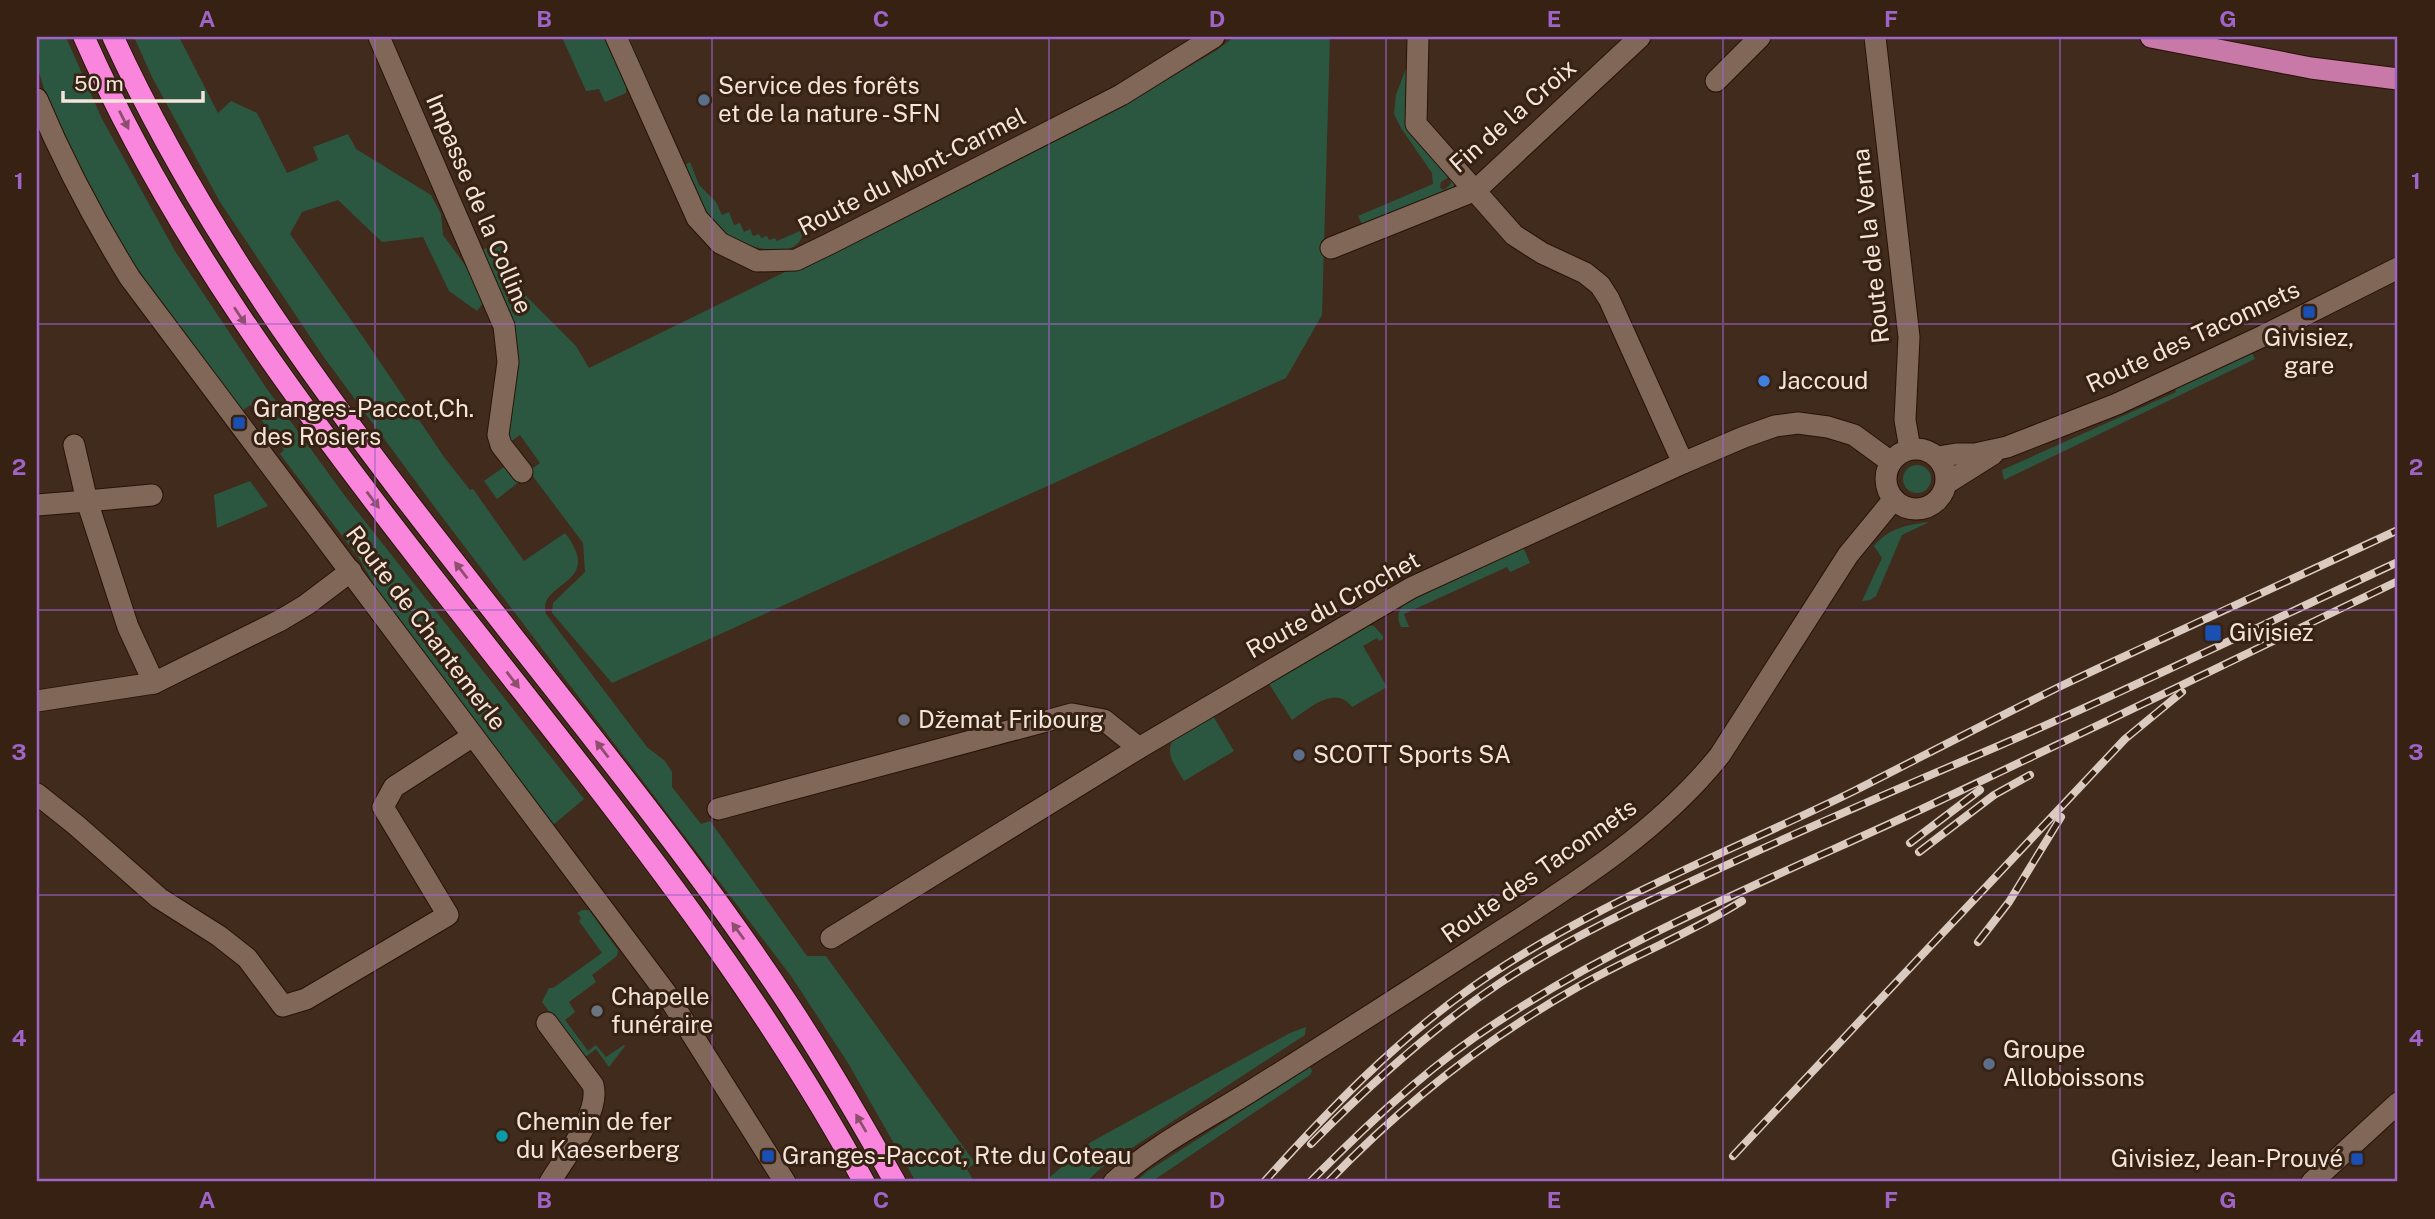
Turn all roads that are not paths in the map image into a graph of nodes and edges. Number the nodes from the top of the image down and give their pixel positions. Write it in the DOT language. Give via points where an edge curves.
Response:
graph roads {
  1 [pos="84,37"];
  2 [pos="113,37"];
  3 [pos="379,37"];
  4 [pos="616,37"];
  5 [pos="1214,37"];
  6 [pos="1418,37"];
  7 [pos="1640,37"];
  8 [pos="1760,37"];
  9 [pos="1875,37"];
  10 [pos="2151,37"];
  11 [pos="2398,79"];
  12 [pos="1716,81"];
  13 [pos="37,99"];
  14 [pos="1476,190"];
  15 [pos="1331,248"];
  16 [pos="2398,268"];
  17 [pos="74,445"];
  18 [pos="2007,447"];
  19 [pos="1910,449"];
  20 [pos="1938,457"];
  21 [pos="1891,462"];
  22 [pos="1683,463"];
  23 [pos="522,472"];
  24 [pos="1947,483"];
  25 [pos="152,495"];
  26 [pos="1894,499"];
  27 [pos="87,501"];
  28 [pos="37,505"];
  29 [pos="351,571"];
  30 [pos="154,683"];
  31 [pos="37,701"];
  32 [pos="473,736"];
  33 [pos="1139,748"];
  34 [pos="37,794"];
  35 [pos="718,809"];
  36 [pos="831,938"];
  37 [pos="547,1023"];
  38 [pos="2398,1103"];
  39 [pos="550,1182"];
  40 [pos="785,1182"];
  41 [pos="864,1182"];
  42 [pos="895,1182"];
  43 [pos="1114,1182"];
  44 [pos="2312,1182"];
  1 -- 41 [label="highway, one-way" via="167,199 264,351 368,494 719,950 797,1067"];
  42 -- 2 [label="highway, one-way" via="820,1053 740,934 286,335 184,175"];
  3 -- 23 [label="street, Impasse de la Colline" via="504,326 508,362 498,435"];
  4 -- 5 [label="street, Route du Mont-Carmel" via="696,218 720,243 757,261 796,260 1121,95"];
  6 -- 14 [label="street" via="1416,124"];
  7 -- 14 [label="street, Fin de la Croix"];
  8 -- 12 [label="street"];
  9 -- 19 [label="street, Route de la Verna" via="1909,337 1905,420"];
  10 -- 11 [label="main road" via="2311,68"];
  13 -- 29 [label="street, Route de Chantemerle" via="75,181 131,278"];
  14 -- 15 [label="street, Fin de la Croix"];
  14 -- 22 [label="street" via="1527,245 1600,285"];
  16 -- 18 [label="street, Route des Taconnets" via="2117,404"];
  17 -- 27 [label="street"];
  18 -- 20 [label="street, Route des Taconnets"];
  18 -- 24 [label="street, Route des Taconnets"];
  19 -- 20 [label="street"];
  19 -- 21 [label="street"];
  20 -- 24 [label="street"];
  21 -- 22 [label="street, Route du Crochet" via="1854,435 1798,423 1775,426"];
  21 -- 26 [label="street" via="1886,479"];
  22 -- 33 [label="street, Route du Crochet" via="1411,588"];
  24 -- 26 [label="street" via="1941,497 1925,507 1906,507"];
  25 -- 27 [label="street"];
  26 -- 43 [label="street, Route des Taconnets" via="1848,555 1720,755 1674,806 1582,877"];
  27 -- 28 [label="street"];
  27 -- 30 [label="street" via="128,627"];
  29 -- 30 [label="street" via="281,620"];
  29 -- 32 [label="street, Route de Chantemerle"];
  30 -- 31 [label="street"];
  32 -- 34 [label="street" via="394,787 383,807 448,915 306,999 283,1006 247,958 159,898"];
  32 -- 40 [label="street, Route de Chantemerle" via="666,993"];
  33 -- 35 [label="street" via="1104,720 1072,714"];
  33 -- 36 [label="street, Route du Crochet"];
  37 -- 39 [label="street" via="596,1095 591,1114"];
  38 -- 44 [label="street"];
}
